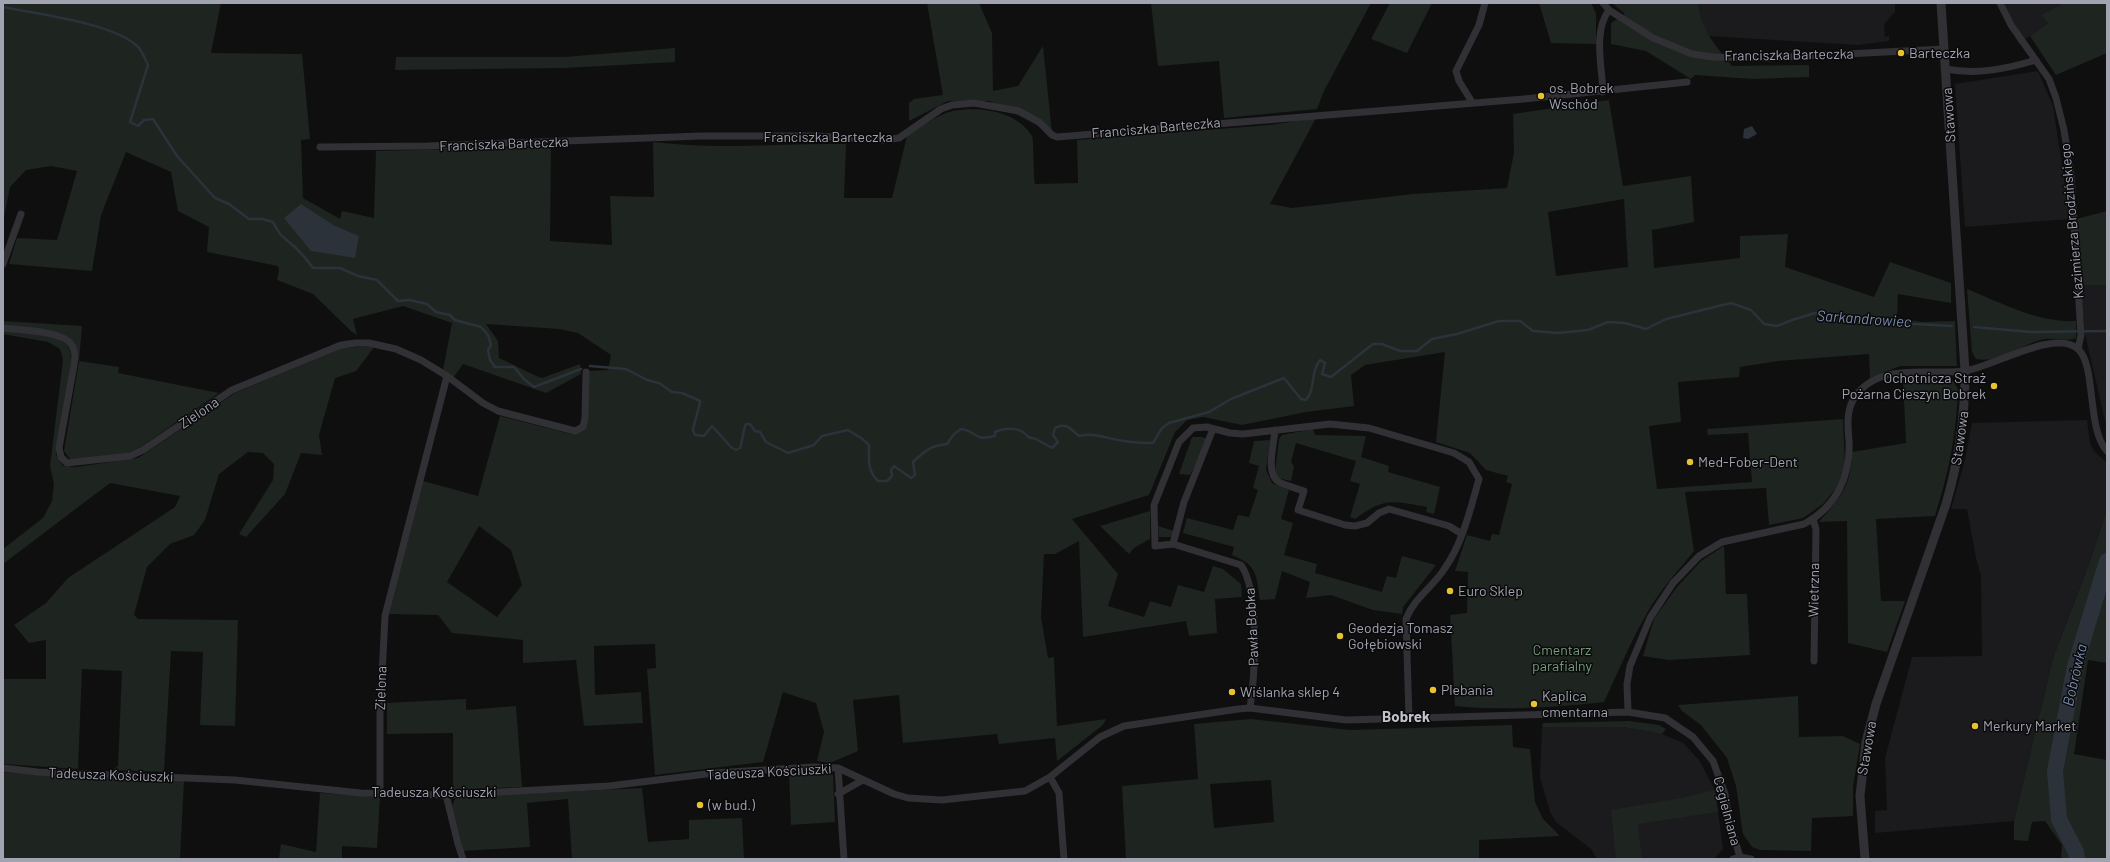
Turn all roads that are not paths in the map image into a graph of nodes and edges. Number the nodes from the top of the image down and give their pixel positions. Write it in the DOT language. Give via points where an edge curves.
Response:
graph roads {
  1 [pos="1485,3"];
  2 [pos="1603,3"];
  3 [pos="1941,3"];
  4 [pos="2000,3"];
  5 [pos="1609,10"];
  6 [pos="1944,49"];
  7 [pos="2036,60"];
  8 [pos="1946,69"];
  9 [pos="1687,82"];
  10 [pos="1603,92"];
  11 [pos="1472,102"];
  12 [pos="320,147"];
  13 [pos="21,214"];
  14 [pos="3,264"];
  15 [pos="3,328"];
  16 [pos="2078,349"];
  17 [pos="1965,371"];
  18 [pos="586,372"];
  19 [pos="447,376"];
  20 [pos="1213,429"];
  21 [pos="1275,430"];
  22 [pos="2107,451"];
  23 [pos="1813,519"];
  24 [pos="1462,534"];
  25 [pos="1173,544"];
  26 [pos="1814,661"];
  27 [pos="1250,708"];
  28 [pos="1628,712"];
  29 [pos="1409,718"];
  30 [pos="3,768"];
  31 [pos="838,768"];
  32 [pos="1050,777"];
  33 [pos="863,780"];
  34 [pos="380,792"];
  35 [pos="446,794"];
  36 [pos="838,794"];
  37 [pos="1736,858"];
  38 [pos="463,859"];
  39 [pos="844,859"];
  40 [pos="1064,859"];
  41 [pos="1751,859"];
  42 [pos="1865,859"];
  1 -- 11 [label="street" via="1479,25 1456,71"];
  2 -- 5 [label="street, Franciszka Barteczka"];
  3 -- 6 [label="street, Stawowa"];
  4 -- 7 [label="street, Kazimierza Brodzińskiego" via="2011,25"];
  5 -- 6 [label="street, Franciszka Barteczka" via="1653,38 1692,54 1713,57 1768,58"];
  5 -- 10 [label="street" via="1603,18 1600,30"];
  6 -- 8 [label="street, Stawowa"];
  7 -- 8 [label="street" via="1982,72"];
  7 -- 16 [label="street, Kazimierza Brodzińskiego" via="2049,79 2056,98 2071,175 2081,335"];
  8 -- 17 [label="street, Stawowa"];
  9 -- 10 [label="street, Franciszka Barteczka"];
  10 -- 11 [label="street, Franciszka Barteczka"];
  11 -- 12 [label="street, Franciszka Barteczka" via="1057,137 1020,111 974,103 941,109 899,138 885,140 817,136 693,136 436,146"];
  13 -- 14 [label="street"];
  15 -- 19 [label="street, Zielona" via="59,335 70,343 75,351 59,448 61,457 67,463 130,456 143,450 232,390 341,345 369,343 396,349"];
  16 -- 17 [label="street" via="2070,344 2045,343"];
  16 -- 22 [label="street" via="2085,364 2099,437"];
  17 -- 23 [label="street" via="1901,372 1876,380 1860,391 1848,412 1849,448 1846,478 1834,499"];
  17 -- 42 [label="street, Stawowa" via="1962,431 1954,476 1876,704 1866,742 1860,796"];
  18 -- 19 [label="street, Zielona" via="585,418 582,427 575,431 498,411"];
  19 -- 34 [label="street, Zielona" via="385,616 380,714"];
  20 -- 21 [label="street" via="1243,434"];
  20 -- 25 [label="street" via="1184,502"];
  20 -- 25 [label="street, Pawła Bobka" via="1193,428 1179,442 1154,505 1155,546"];
  21 -- 24 [label="street" via="1272,469 1274,476 1279,482 1304,491 1298,510 1355,526 1367,523 1389,509 1449,526"];
  21 -- 24 [label="street" via="1330,424 1369,428 1454,453 1469,462 1479,479"];
  23 -- 26 [label="street, Wietrzna" via="1816,529"];
  23 -- 28 [label="street" via="1804,524 1722,542 1699,556 1673,583 1650,618 1630,666 1627,684"];
  24 -- 29 [label="street" via="1445,568 1411,607 1406,619"];
  25 -- 27 [label="street, Pawła Bobka" via="1241,565 1247,573 1252,588 1254,656"];
  27 -- 29 [label="street, Tadeusza Kościuszki" via="1330,720"];
  27 -- 32 [label="street, Tadeusza Kościuszki" via="1124,726 1100,738"];
  28 -- 29 [label="street, Tadeusza Kościuszki"];
  28 -- 37 [label="street, Cegielniana" via="1653,715 1670,721 1693,736 1713,761 1725,794"];
  30 -- 34 [label="street, Tadeusza Kościuszki" via="38,772 228,779 331,790"];
  31 -- 33 [label="street, Tadeusza Kościuszki"];
  31 -- 35 [label="street, Tadeusza Kościuszki" via="813,766 761,769 609,786"];
  31 -- 36 [label="street"];
  32 -- 33 [label="street, Tadeusza Kościuszki" via="1025,791 942,800 908,798"];
  32 -- 40 [label="street" via="1059,793"];
  33 -- 36 [label="street"];
  34 -- 35 [label="street, Tadeusza Kościuszki"];
  35 -- 38 [label="street"];
  36 -- 39 [label="street"];
  37 -- 41 [label="street, Cegielniana"];
}
